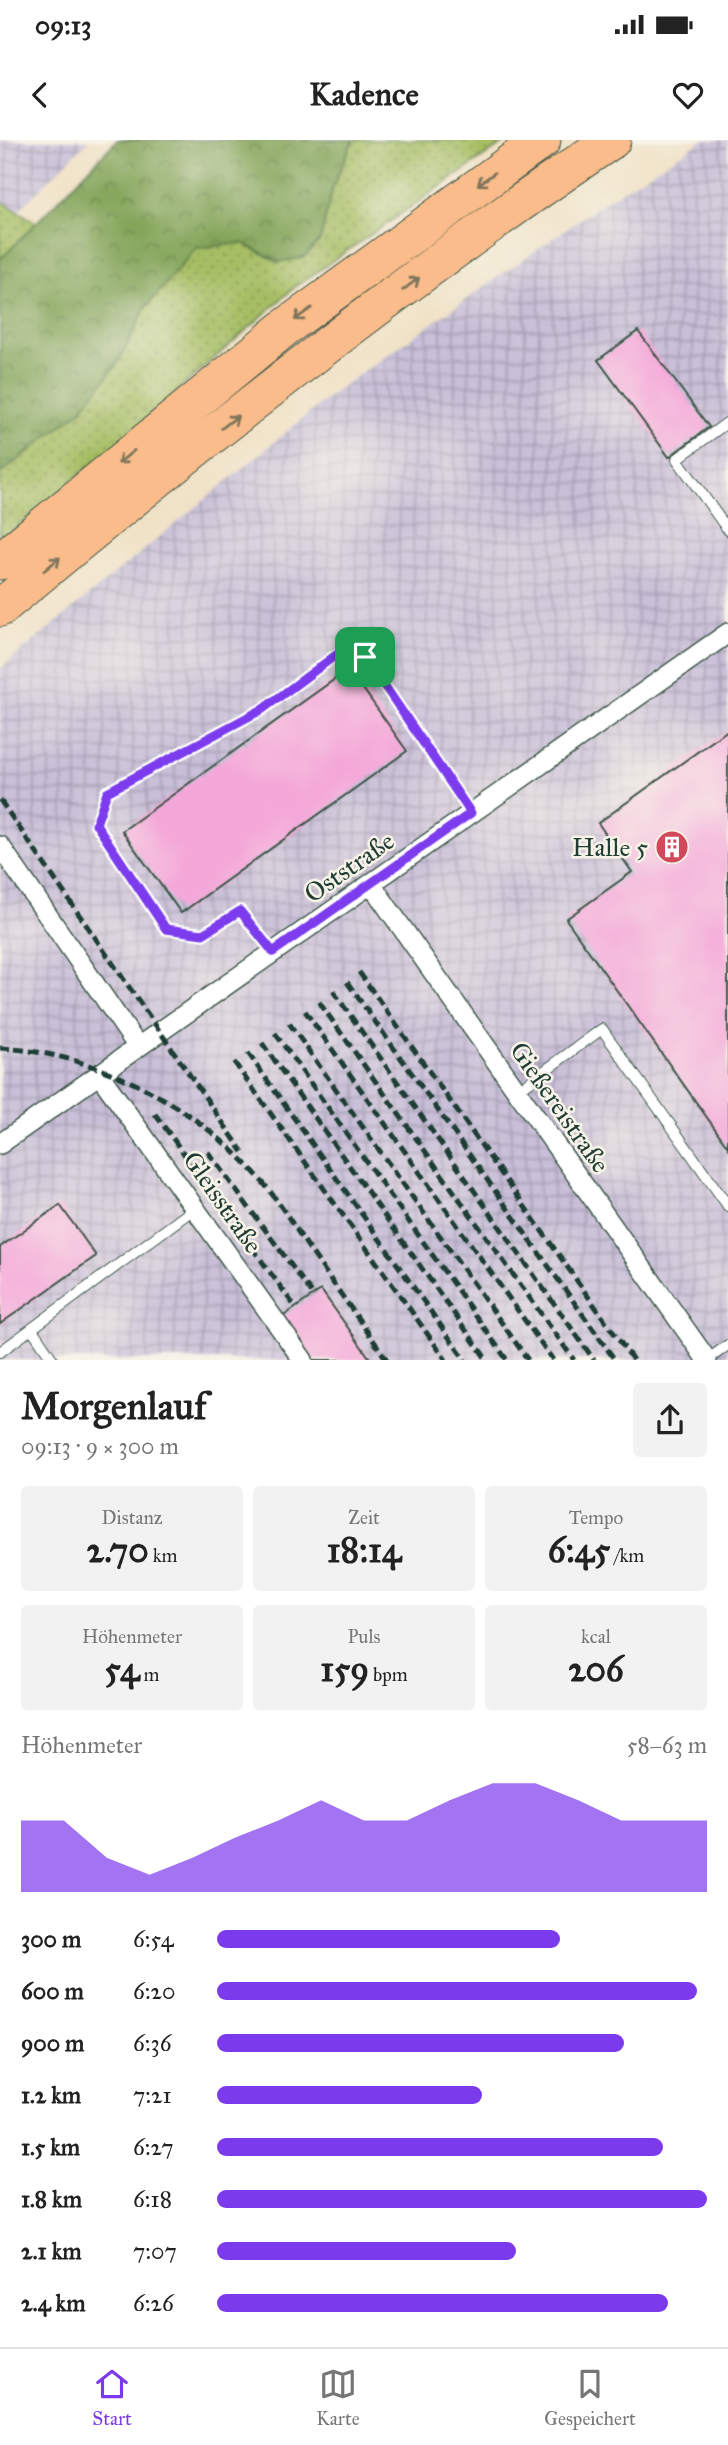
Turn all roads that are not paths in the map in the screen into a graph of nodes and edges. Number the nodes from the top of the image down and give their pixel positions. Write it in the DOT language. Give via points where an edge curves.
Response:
graph roads {
  1 [pos="542,140"];
  2 [pos="612,140"];
  3 [pos="728,422"];
  4 [pos="728,530"];
  5 [pos="0,561"];
  6 [pos="0,608"];
  7 [pos="728,632"];
  8 [pos="471,813"];
  9 [pos="0,846"];
  10 [pos="371,884"];
  11 [pos="273,952"];
  12 [pos="138,1047"];
  13 [pos="99,1073"];
  14 [pos="517,1091"];
  15 [pos="0,1144"];
  16 [pos="728,1206"];
  17 [pos="195,1208"];
  18 [pos="32,1329"];
  19 [pos="728,1345"];
  20 [pos="0,1352"];
  21 [pos="53,1360"];
  22 [pos="303,1360"];
  23 [pos="707,1360"];
  1 -- 5 [label="highway, one-way" via="287,326"];
  6 -- 2 [label="highway, one-way" via="150,483 322,350"];
  3 -- 4 [label="lane" via="677,459"];
  7 -- 8 [label="street, Oststraße"];
  8 -- 10 [label="street, Oststraße"];
  8 -- 11 [label="lane" via="365,657 344,649 263,709 107,792 96,824 166,929 203,934 240,911"];
  9 -- 12 [label="street"];
  10 -- 11 [label="street, Oststraße"];
  10 -- 14 [label="street, Gießereistraße"];
  11 -- 12 [label="street, Oststraße"];
  12 -- 13 [label="street, Oststraße"];
  13 -- 15 [label="street, Oststraße"];
  13 -- 17 [label="street, Gleisstraße"];
  14 -- 16 [label="lane" via="602,1029"];
  14 -- 23 [label="street, Gießereistraße"];
  17 -- 18 [label="lane"];
  17 -- 22 [label="street, Gleisstraße"];
  18 -- 20 [label="lane"];
  18 -- 21 [label="lane"];
  19 -- 23 [label="lane"];
}
